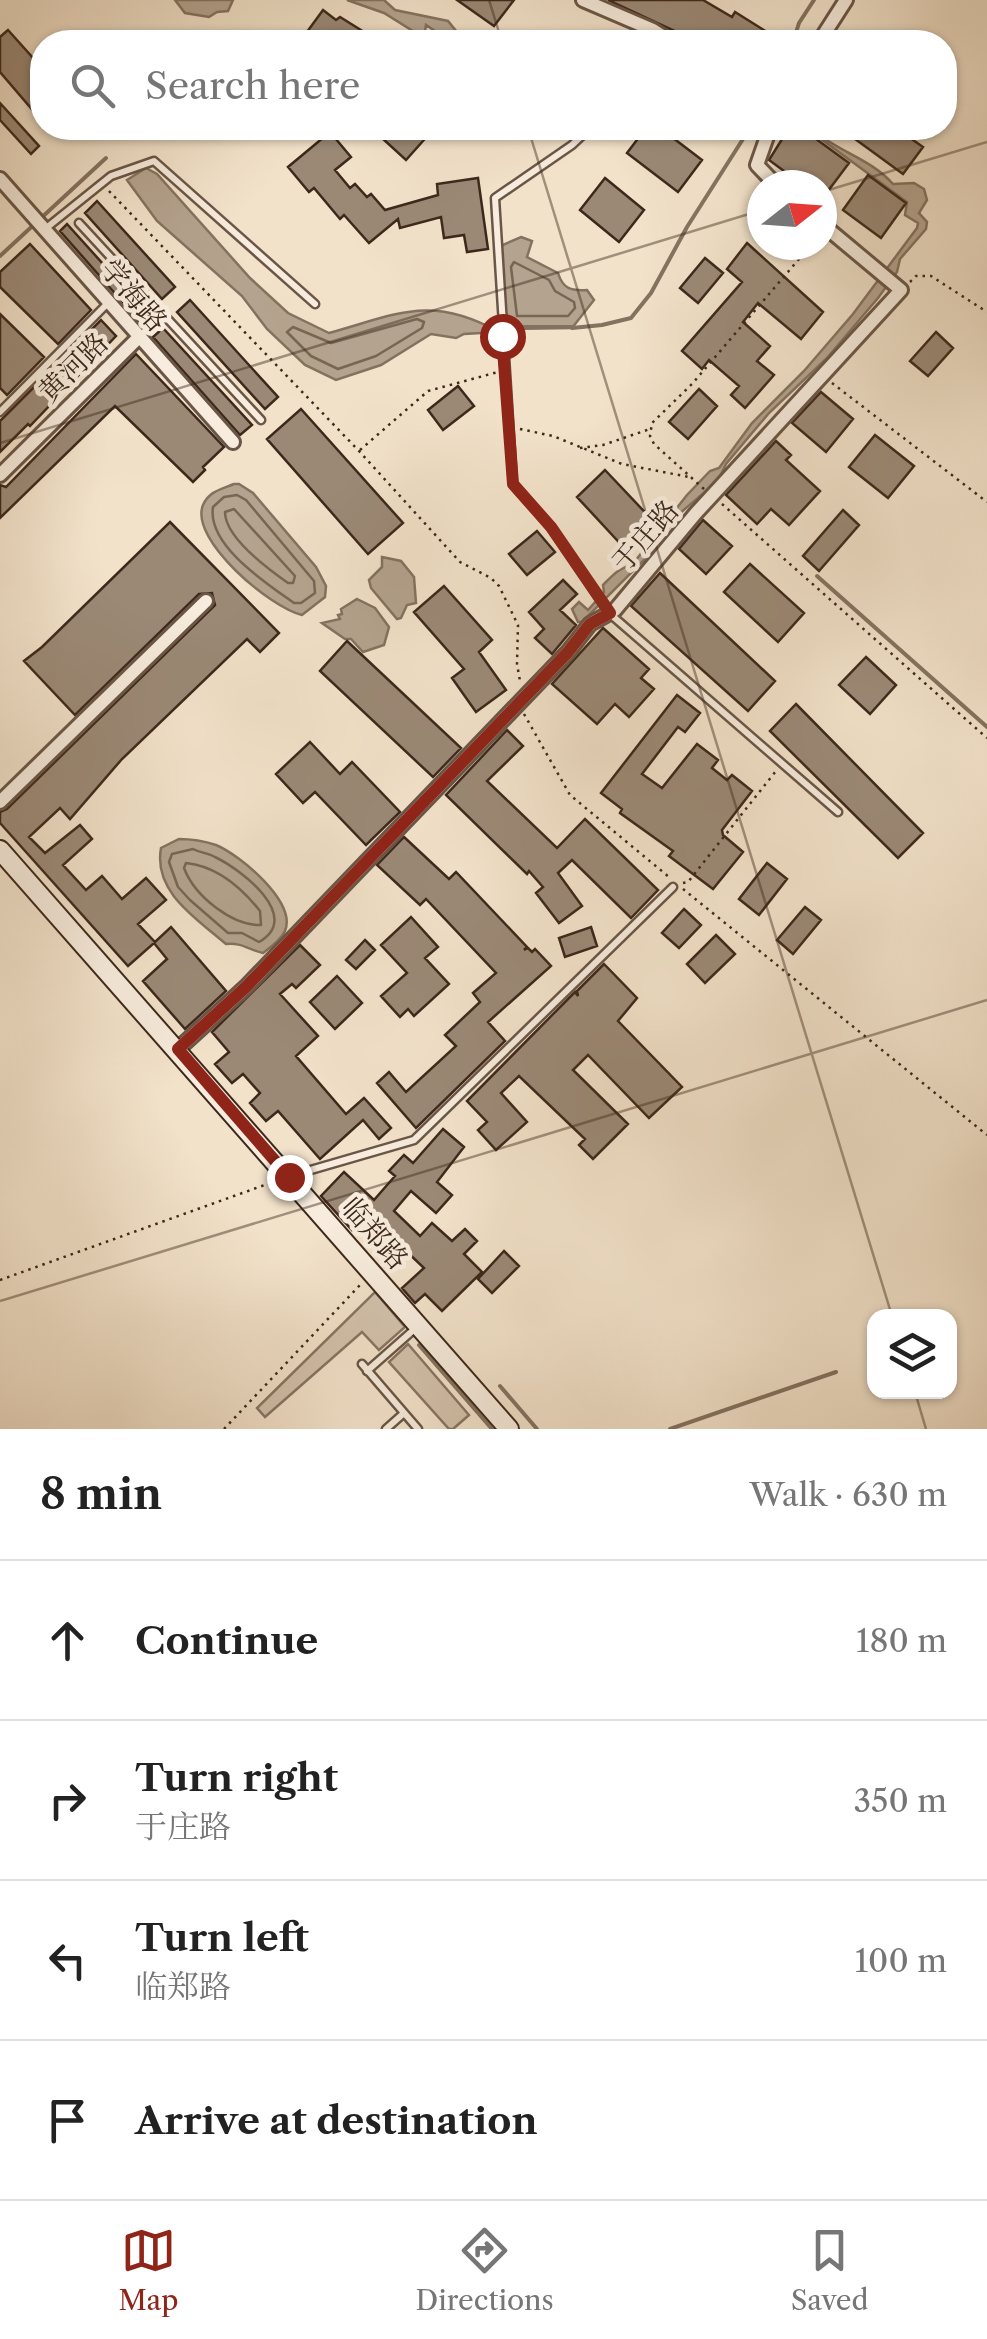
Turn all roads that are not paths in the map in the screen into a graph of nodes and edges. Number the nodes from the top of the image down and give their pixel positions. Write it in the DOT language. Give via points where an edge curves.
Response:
graph roads {
  1 [pos="583,0"];
  2 [pos="846,0"];
  3 [pos="640,30"];
  4 [pos="827,30"];
  5 [pos="577,140"];
  6 [pos="766,140"];
  7 [pos="762,170"];
  8 [pos="0,179"];
  9 [pos="79,223"];
  10 [pos="40,224"];
  11 [pos="837,237"];
  12 [pos="108,303"];
  13 [pos="315,304"];
  14 [pos="162,314"];
  15 [pos="138,338"];
  16 [pos="0,412"];
  17 [pos="260,420"];
  18 [pos="233,442"];
  19 [pos="0,474"];
  20 [pos="206,601"];
  21 [pos="610,613"];
  22 [pos="0,802"];
  23 [pos="838,812"];
  24 [pos="0,850"];
  25 [pos="675,885"];
  26 [pos="178,1049"];
  27 [pos="289,1177"];
  28 [pos="418,1326"];
  29 [pos="404,1413"];
  30 [pos="386,1429"];
  31 [pos="418,1429"];
  32 [pos="508,1429"];
  1 -- 3 [label="street"];
  2 -- 4 [label="street"];
  5 -- 21 [label="lane" via="495,198 507,426 513,484"];
  6 -- 7 [label="street" via="757,165"];
  8 -- 10 [label="street, 学海路"];
  9 -- 14 [label="lane"];
  10 -- 12 [label="street, 学海路"];
  10 -- 13 [label="lane" via="101,183 154,160"];
  11 -- 21 [label="street, 于庄路" via="901,290"];
  12 -- 15 [label="street, 学海路"];
  12 -- 16 [label="lane"];
  14 -- 15 [label="lane"];
  14 -- 17 [label="lane"];
  15 -- 18 [label="street, 学海路"];
  15 -- 19 [label="street, 黄河路"];
  20 -- 22 [label="street"];
  21 -- 23 [label="lane"];
  21 -- 26 [label="street, 于庄路" via="590,624 246,987"];
  24 -- 26 [label="main road, 临郑路"];
  25 -- 27 [label="lane" via="414,1140"];
  26 -- 27 [label="main road, 临郑路"];
  27 -- 28 [label="main road, 临郑路"];
  28 -- 29 [label="lane" via="365,1368"];
  28 -- 32 [label="main road, 临郑路"];
  29 -- 30 [label="lane"];
  29 -- 31 [label="lane"];
}
